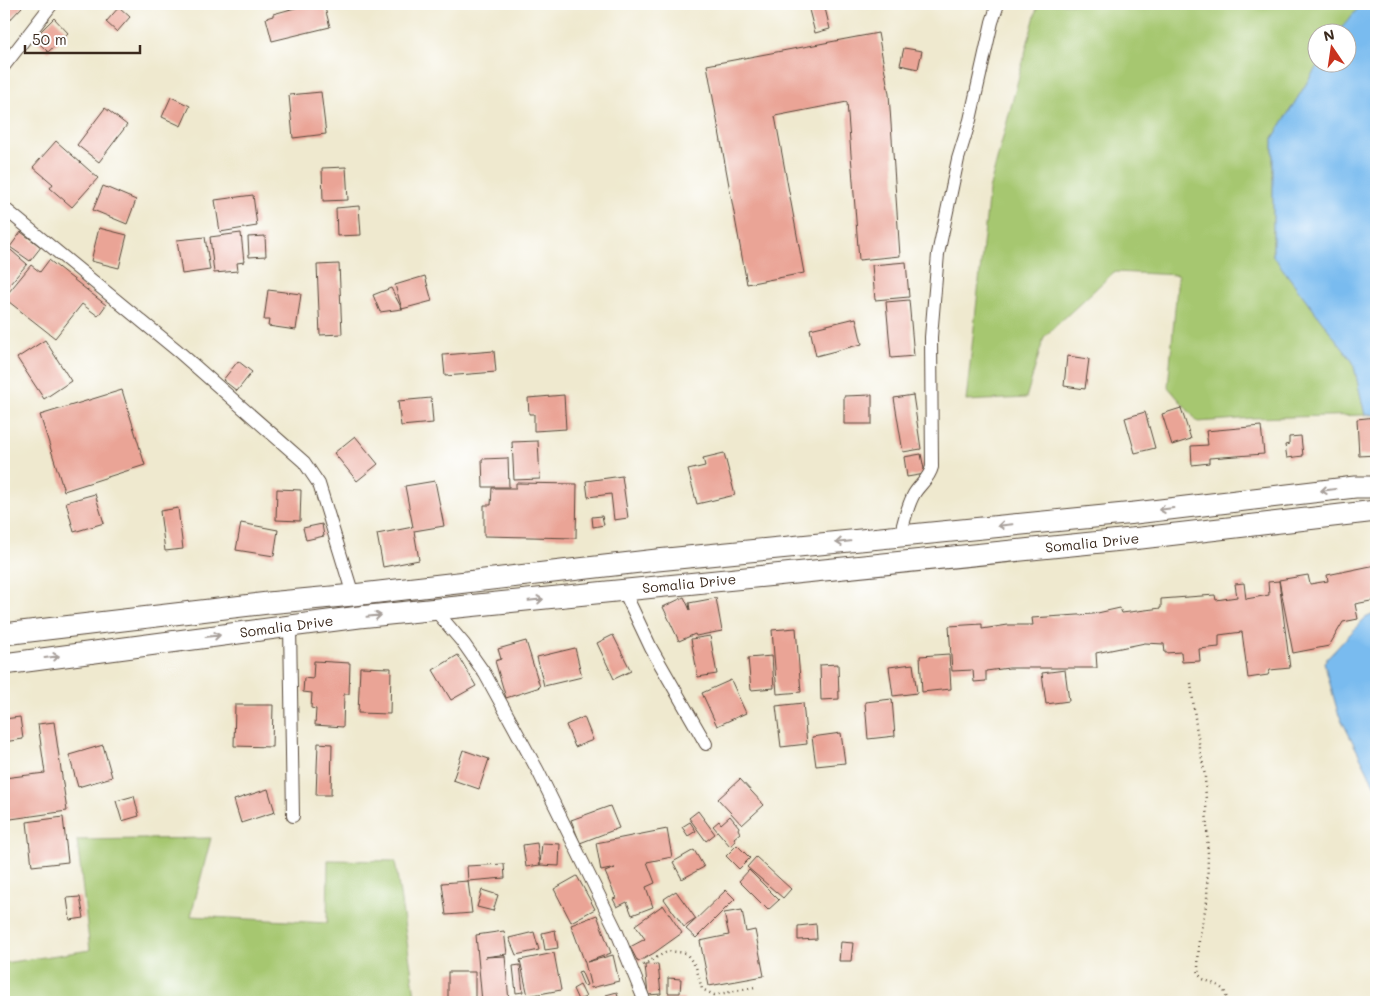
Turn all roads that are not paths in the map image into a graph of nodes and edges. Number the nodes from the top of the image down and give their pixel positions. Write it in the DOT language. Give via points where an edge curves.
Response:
graph roads {
  1 [pos="52,4"];
  2 [pos="998,4"];
  3 [pos="4,66"];
  4 [pos="4,208"];
  5 [pos="1376,487"];
  6 [pos="1376,511"];
  7 [pos="900,536"];
  8 [pos="624,591"];
  9 [pos="353,595"];
  10 [pos="435,610"];
  11 [pos="290,626"];
  12 [pos="4,634"];
  13 [pos="4,664"];
  14 [pos="706,744"];
  15 [pos="293,816"];
  16 [pos="645,1002"];
  1 -- 3 [label="street"];
  2 -- 7 [label="street" via="938,254 931,337 932,467 930,475 910,502"];
  4 -- 9 [label="street" via="178,351 304,462 319,484"];
  5 -- 7 [label="main road, Somalia Drive, one-way"];
  6 -- 8 [label="main road, Somalia Drive"];
  7 -- 9 [label="main road, Somalia Drive, one-way"];
  10 -- 8 [label="main road, Somalia Drive, one-way"];
  8 -- 14 [label="street" via="651,648"];
  9 -- 12 [label="main road, Somalia Drive"];
  11 -- 10 [label="main road, Somalia Drive, one-way"];
  10 -- 16 [label="street" via="485,674 538,771 616,930"];
  13 -- 11 [label="main road, Somalia Drive, one-way"];
  11 -- 15 [label="street"];
}
